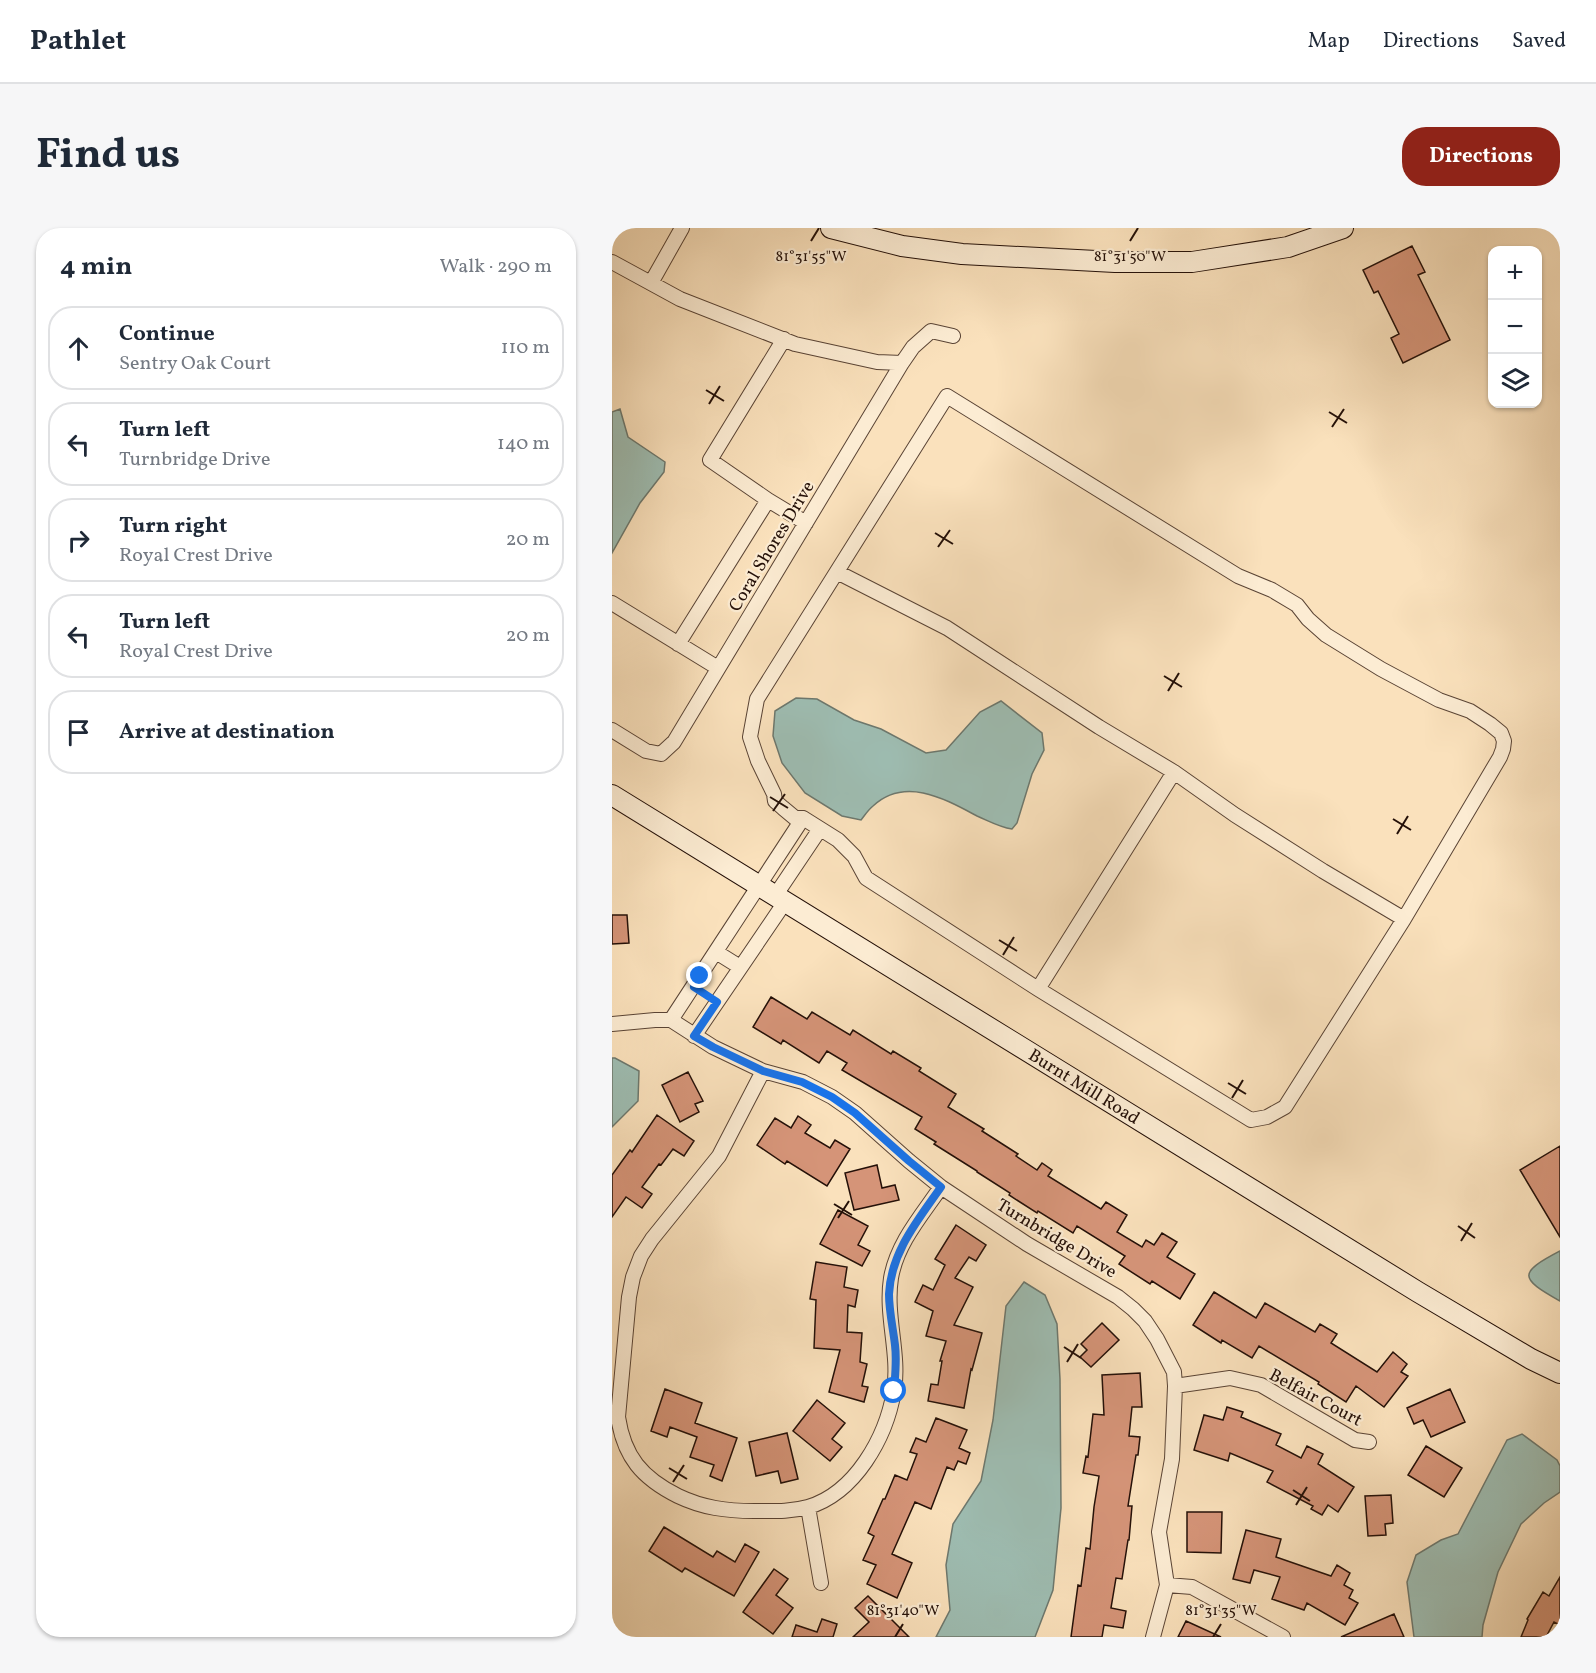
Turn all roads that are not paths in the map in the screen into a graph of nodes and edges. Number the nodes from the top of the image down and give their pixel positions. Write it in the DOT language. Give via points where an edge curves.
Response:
graph roads {
  1 [pos="682,228"];
  2 [pos="831,228"];
  3 [pos="1343,228"];
  4 [pos="612,262"];
  5 [pos="651,283"];
  6 [pos="953,336"];
  7 [pos="784,339"];
  8 [pos="902,363"];
  9 [pos="768,500"];
  10 [pos="806,523"];
  11 [pos="837,572"];
  12 [pos="612,603"];
  13 [pos="678,644"];
  14 [pos="718,668"];
  15 [pos="612,730"];
  16 [pos="1174,772"];
  17 [pos="612,795"];
  18 [pos="803,818"];
  19 [pos="820,829"];
  20 [pos="773,895"];
  21 [pos="1404,919"];
  22 [pos="716,952"];
  23 [pos="740,967"];
  24 [pos="1038,989"];
  25 [pos="705,994"];
  26 [pos="671,1020"];
  27 [pos="612,1024"];
  28 [pos="694,1036"];
  29 [pos="763,1071"];
  30 [pos="941,1187"];
  31 [pos="1560,1373"];
  32 [pos="1175,1386"];
  33 [pos="1369,1442"];
  34 [pos="808,1507"];
  35 [pos="821,1583"];
  36 [pos="1167,1585"];
  37 [pos="1153,1637"];
  38 [pos="1283,1637"];
  1 -- 5 [label="street"];
  2 -- 3 [label="street" via="902,246 962,254 1115,262 1192,262 1288,247"];
  4 -- 5 [label="street"];
  5 -- 7 [label="street" via="680,299"];
  6 -- 8 [label="street, Coral Shores Drive" via="931,331"];
  7 -- 8 [label="street" via="877,362"];
  7 -- 9 [label="street" via="710,460"];
  8 -- 10 [label="street, Coral Shores Drive"];
  9 -- 10 [label="street"];
  9 -- 13 [label="street"];
  10 -- 14 [label="street, Coral Shores Drive"];
  11 -- 16 [label="street" via="947,628"];
  11 -- 18 [label="street" via="756,699 750,737 775,801 795,818"];
  11 -- 21 [label="street" via="947,396 1238,576 1297,605 1326,634 1381,669 1490,723 1504,741 1500,757"];
  12 -- 13 [label="street"];
  13 -- 14 [label="street"];
  14 -- 15 [label="street, Coral Shores Drive" via="674,742 662,754 646,751"];
  16 -- 21 [label="street" via="1235,815"];
  16 -- 24 [label="street"];
  17 -- 20 [label="street, Burnt Mill Road"];
  18 -- 19 [label="street"];
  18 -- 20 [label="street"];
  19 -- 20 [label="street"];
  19 -- 24 [label="street" via="854,856 866,878"];
  20 -- 22 [label="street"];
  20 -- 23 [label="street"];
  20 -- 31 [label="street, Burnt Mill Road" via="1408,1285"];
  21 -- 24 [label="street" via="1285,1107 1267,1117 1251,1120"];
  22 -- 23 [label="street"];
  22 -- 25 [label="street"];
  23 -- 25 [label="street"];
  25 -- 26 [label="street"];
  25 -- 28 [label="street"];
  26 -- 27 [label="street"];
  26 -- 28 [label="street, Turnbridge Drive"];
  28 -- 29 [label="street, Turnbridge Drive"];
  29 -- 30 [label="street, Turnbridge Drive" via="802,1082 832,1097"];
  29 -- 34 [label="street" via="719,1156 641,1256 629,1297 618,1417 626,1449 635,1464 649,1478 689,1501 732,1511"];
  30 -- 32 [label="street, Turnbridge Drive" via="1133,1309 1157,1339 1174,1372"];
  30 -- 34 [label="street" via="906,1238 891,1276 890,1314 896,1368 894,1391 880,1436 841,1489"];
  32 -- 33 [label="street, Belfair Court" via="1230,1378 1261,1385 1355,1440"];
  32 -- 36 [label="street, Turnbridge Drive" via="1172,1459 1159,1532"];
  34 -- 35 [label="street"];
  36 -- 37 [label="street, Turnbridge Drive"];
  36 -- 38 [label="street" via="1192,1587"];
}
